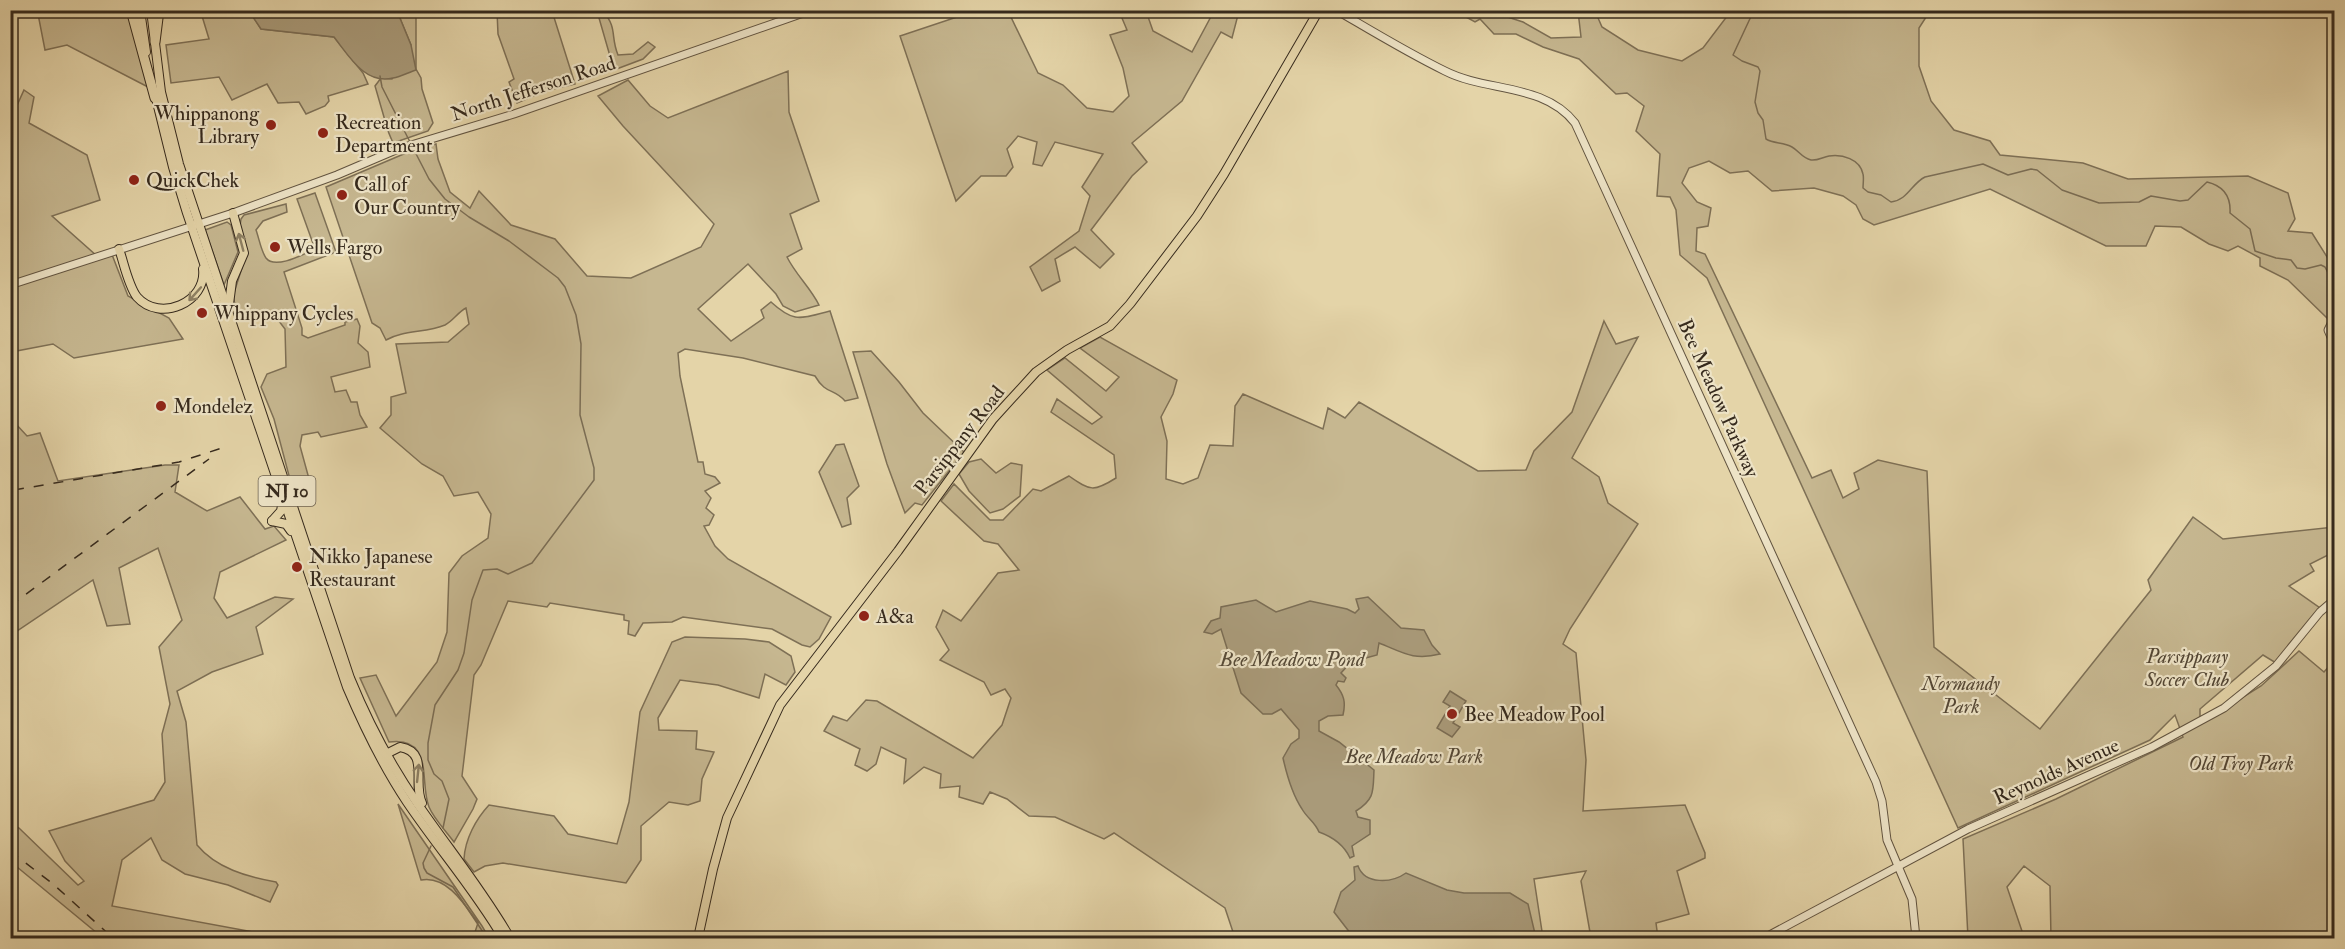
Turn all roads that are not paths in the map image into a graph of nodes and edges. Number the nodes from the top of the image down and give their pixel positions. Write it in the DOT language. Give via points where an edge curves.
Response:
graph roads {
  1 [pos="131,10"];
  2 [pos="140,10"];
  3 [pos="151,10"];
  4 [pos="159,10"];
  5 [pos="812,10"];
  6 [pos="1319,10"];
  7 [pos="1336,10"];
  8 [pos="155,42"];
  9 [pos="155,98"];
  10 [pos="233,213"];
  11 [pos="195,225"];
  12 [pos="196,239"];
  13 [pos="119,249"];
  14 [pos="10,285"];
  15 [pos="230,315"];
  16 [pos="2334,318"];
  17 [pos="2334,344"];
  18 [pos="283,499"];
  19 [pos="297,541"];
  20 [pos="2334,600"];
  21 [pos="386,754"];
  22 [pos="431,823"];
  23 [pos="1899,867"];
  24 [pos="503,939"];
  25 [pos="510,939"];
  26 [pos="698,939"];
  27 [pos="1764,939"];
  28 [pos="1916,939"];
  1 -- 9 [label="highway"];
  2 -- 9 [label="main road, NJ 10"];
  3 -- 8 [label="main road, NJ 10"];
  4 -- 8 [label="highway"];
  5 -- 10 [label="street, North Jefferson Road" via="514,114 411,145"];
  6 -- 26 [label="main road, Parsippany Road" via="1213,191 1130,304 1106,329 1036,372 993,419 780,705 728,819"];
  7 -- 23 [label="street, Bee Meadow Parkway" via="1460,78 1546,100 1575,123 1876,782 1887,840"];
  8 -- 11 [label="main road, NJ 10" via="165,111"];
  9 -- 11 [label="main road, NJ 10" via="173,167"];
  10 -- 11 [label="street, North Jefferson Road"];
  15 -- 10 [label="main road, one-way" via="230,288 244,253"];
  11 -- 12 [label="main road, NJ 10"];
  11 -- 13 [label="street, North Jefferson Road"];
  11 -- 15 [label="main road, NJ 10"];
  12 -- 13 [label="main road, one-way" via="204,272 202,285 191,300 168,309 153,307 139,298"];
  12 -- 18 [label="main road, NJ 10"];
  13 -- 14 [label="street, North Jefferson Road"];
  15 -- 21 [label="main road, NJ 10" via="339,648"];
  16 -- 17 [label="street" via="2328,330"];
  18 -- 19 [label="main road, NJ 10"];
  18 -- 19 [label="main road" via="281,511 272,521 286,524"];
  19 -- 24 [label="main road, NJ 10" via="343,677 370,740"];
  20 -- 23 [label="street, Reynolds Avenue" via="2276,666 2224,708 2152,747 1968,829"];
  21 -- 22 [label="main road, NJ 10"];
  22 -- 21 [label="main road, one-way" via="418,796 420,763 416,755 403,747"];
  22 -- 25 [label="main road, NJ 10"];
  23 -- 27 [label="street, Reynolds Avenue"];
  23 -- 28 [label="street, Bee Meadow Parkway" via="1912,899"];
}
